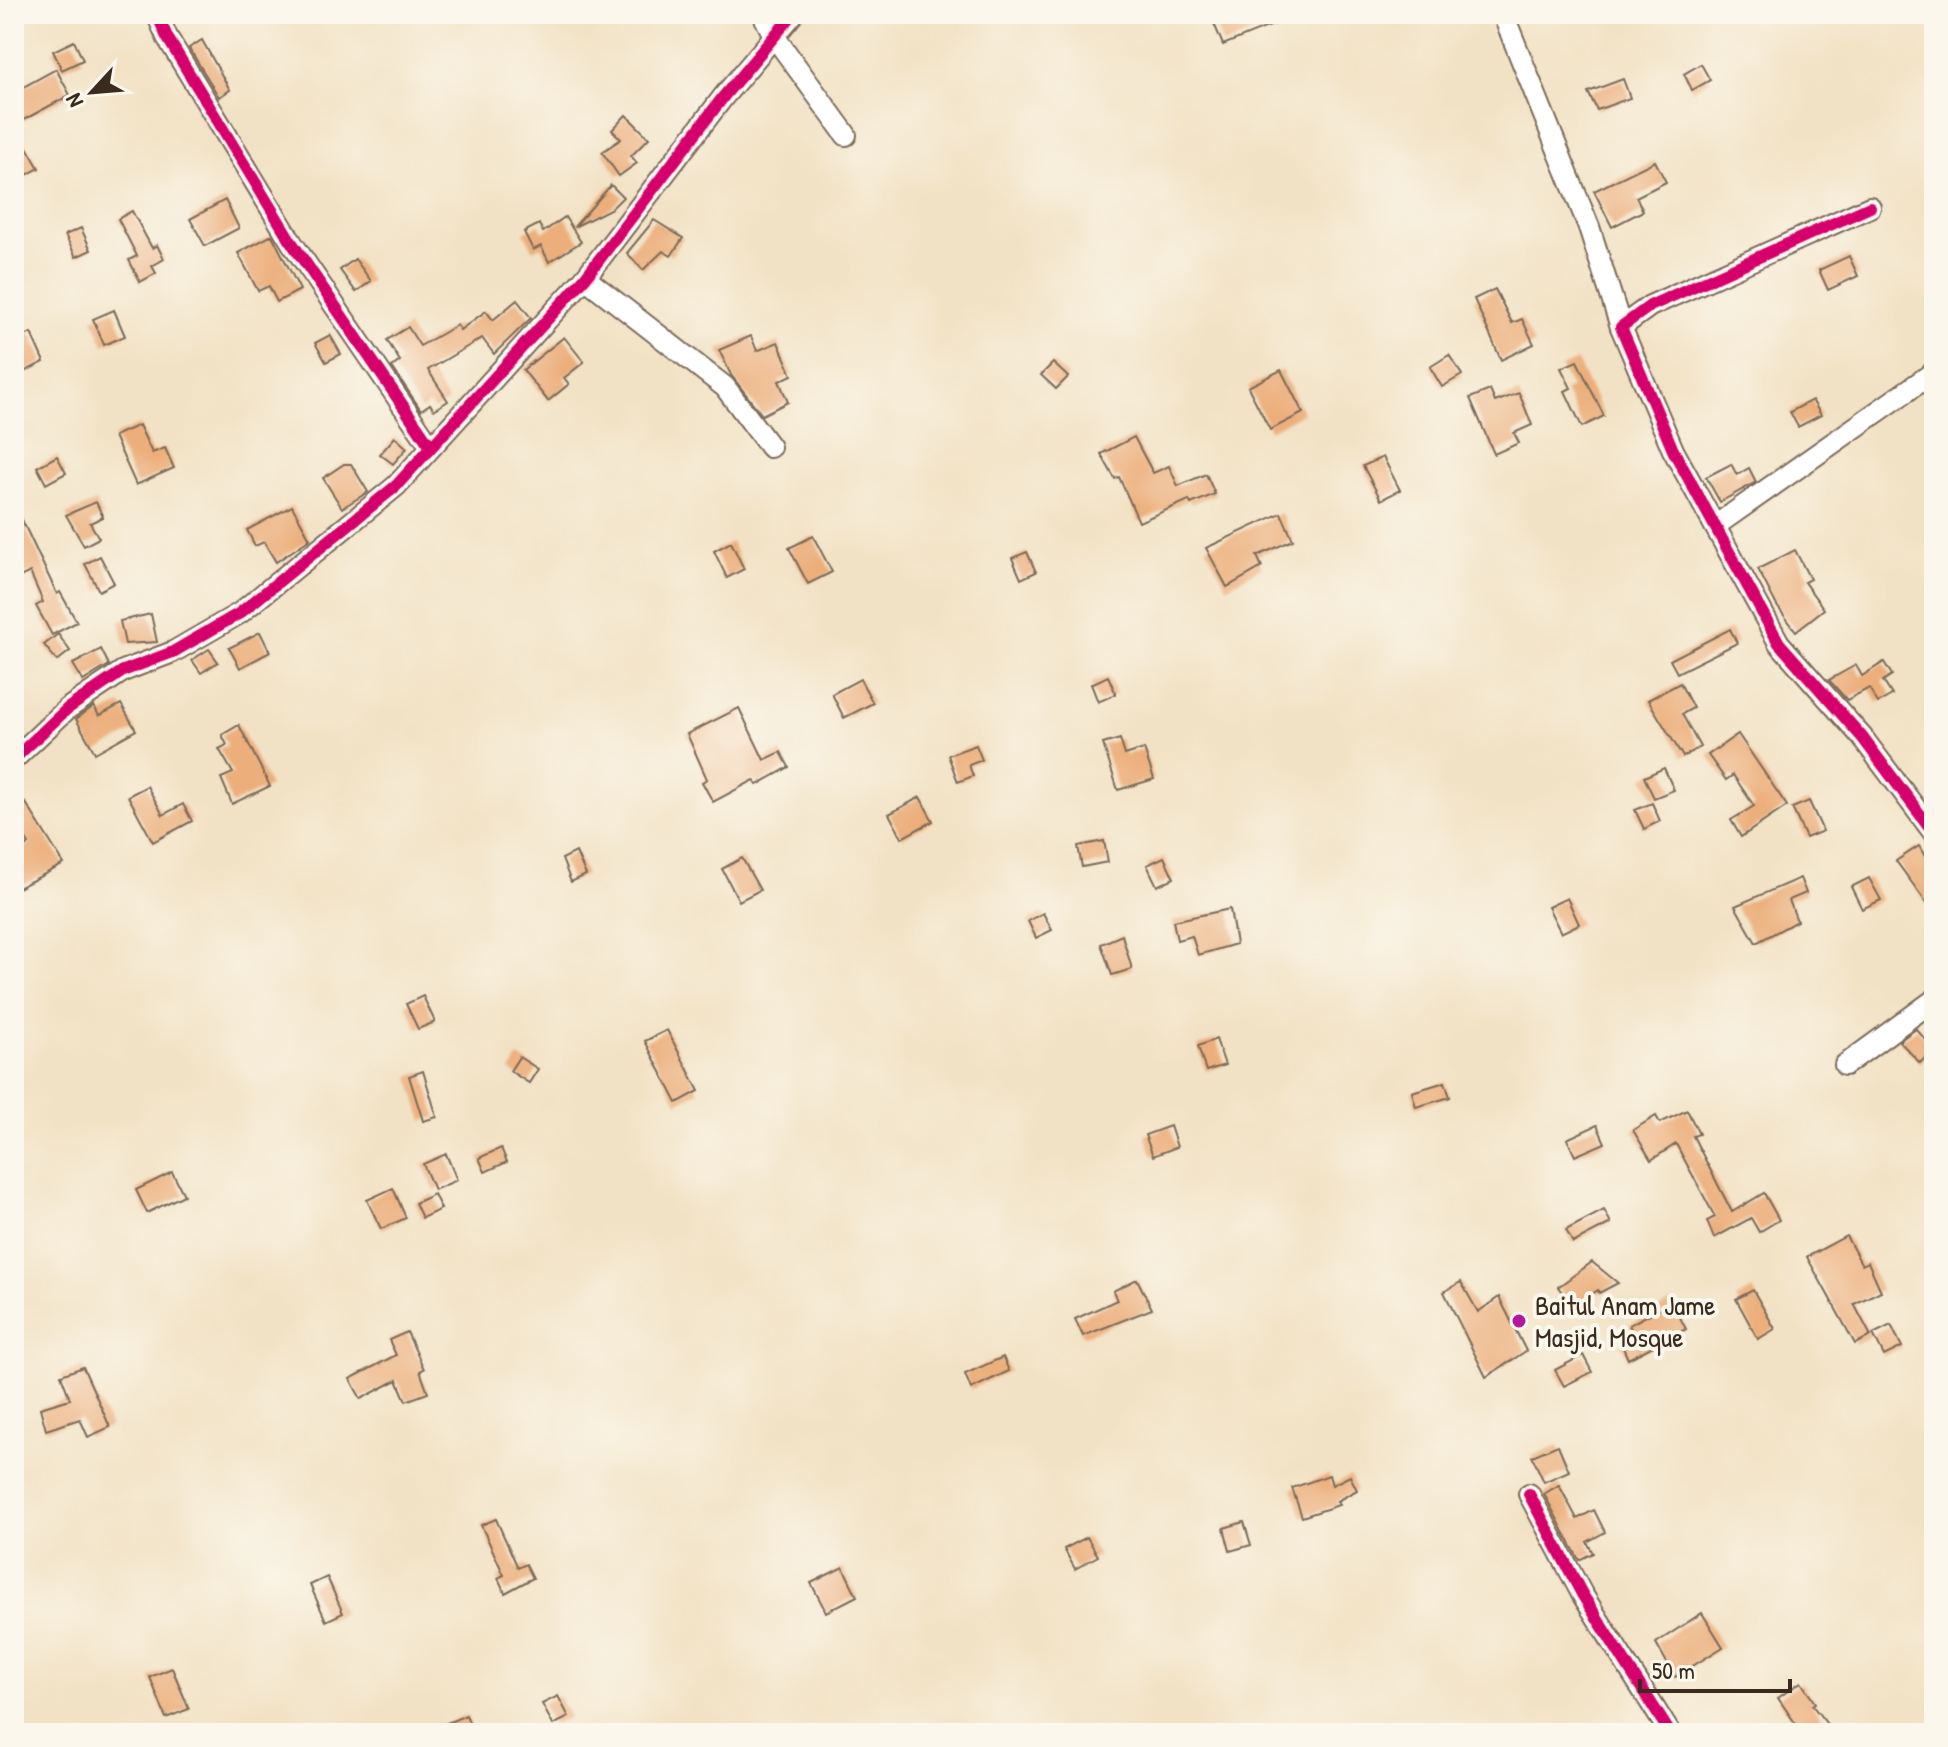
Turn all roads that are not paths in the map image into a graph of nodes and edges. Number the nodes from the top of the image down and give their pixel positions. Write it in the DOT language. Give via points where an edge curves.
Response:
graph roads {
  1 [pos="157,14"];
  2 [pos="763,14"];
  3 [pos="793,14"];
  4 [pos="1503,14"];
  5 [pos="774,36"];
  6 [pos="846,135"];
  7 [pos="1870,207"];
  8 [pos="585,278"];
  9 [pos="1621,327"];
  10 [pos="1934,372"];
  11 [pos="431,447"];
  12 [pos="770,447"];
  13 [pos="1715,526"];
  14 [pos="14,759"];
  15 [pos="1934,833"];
  16 [pos="1934,1000"];
  17 [pos="1845,1065"];
  18 [pos="1529,1494"];
  19 [pos="1670,1733"];
  1 -- 11 [label="street" via="292,243"];
  2 -- 5 [label="street"];
  3 -- 5 [label="street"];
  4 -- 9 [label="street" via="1589,227"];
  5 -- 6 [label="street"];
  5 -- 8 [label="street"];
  7 -- 9 [label="street" via="1650,306"];
  8 -- 11 [label="street"];
  8 -- 12 [label="street" via="725,387"];
  9 -- 13 [label="street" via="1673,450"];
  10 -- 13 [label="street"];
  11 -- 14 [label="street" via="396,486 240,613 173,652 123,671 67,709"];
  13 -- 15 [label="street" via="1779,643 1862,737"];
  16 -- 17 [label="street"];
  18 -- 19 [label="street" via="1582,1594"];
}
